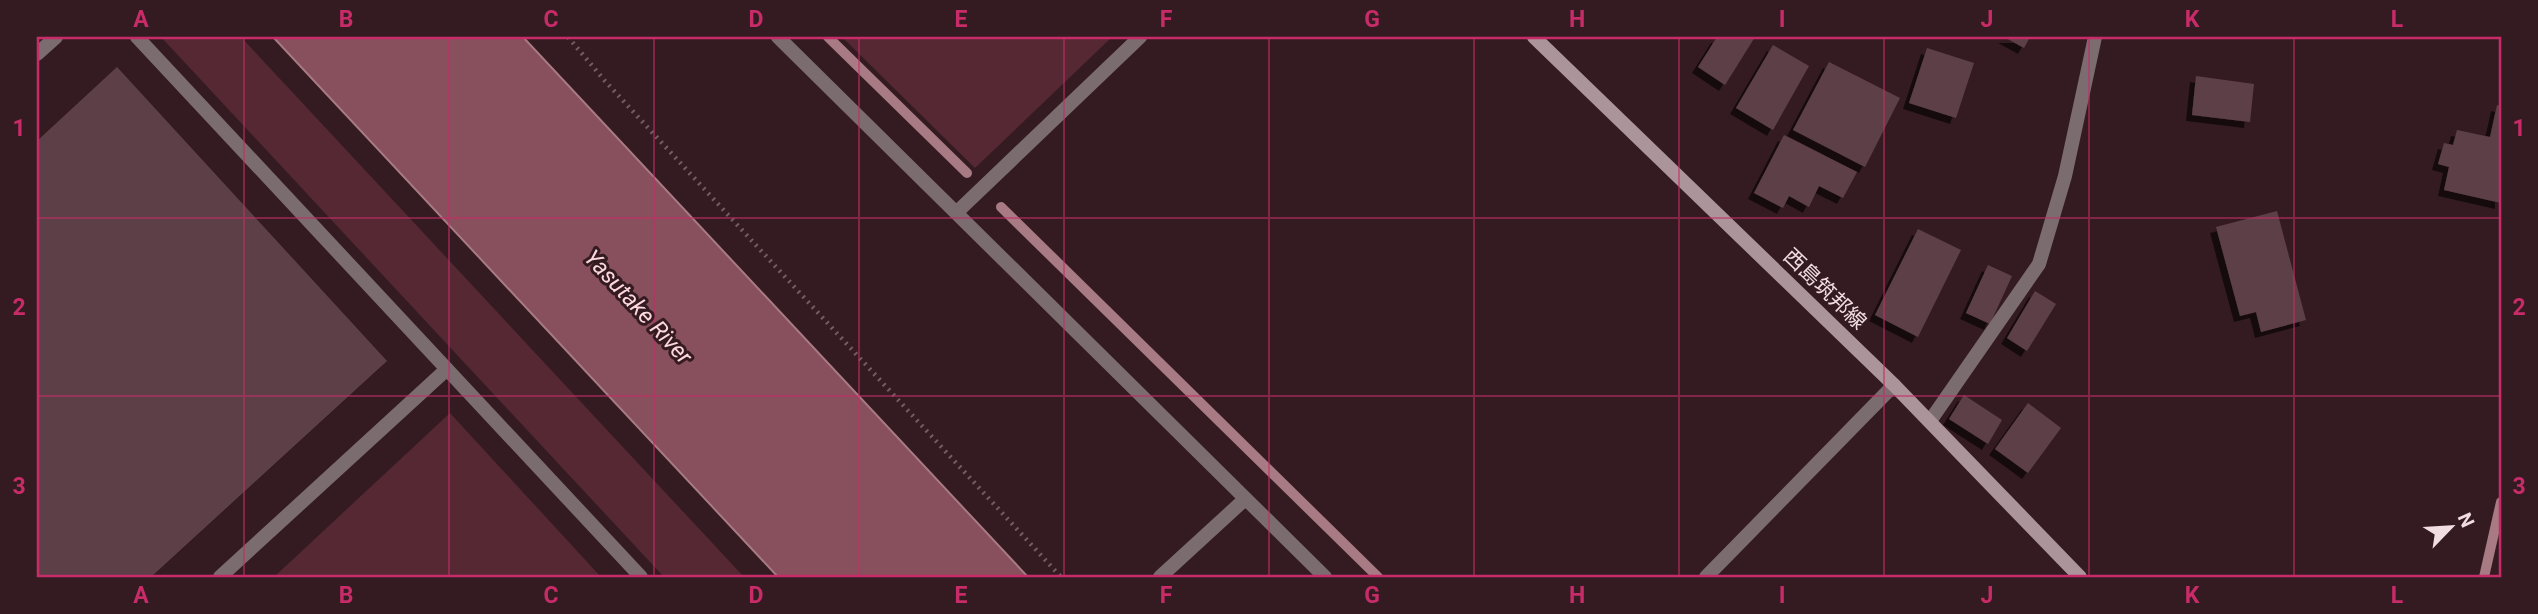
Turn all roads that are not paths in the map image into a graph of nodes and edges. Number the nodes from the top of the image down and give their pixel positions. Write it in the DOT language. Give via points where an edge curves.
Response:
graph roads {
  1 [pos="56,37"];
  2 [pos="137,37"];
  3 [pos="778,37"];
  4 [pos="1140,37"];
  5 [pos="1534,37"];
  6 [pos="2095,37"];
  7 [pos="37,54"];
  8 [pos="956,213"];
  9 [pos="447,369"];
  10 [pos="1894,385"];
  11 [pos="1930,421"];
  12 [pos="1244,500"];
  13 [pos="220,577"];
  14 [pos="641,577"];
  15 [pos="1160,577"];
  16 [pos="1325,577"];
  17 [pos="1706,577"];
  18 [pos="2080,577"];
  1 -- 7 [label="street"];
  2 -- 9 [label="street"];
  3 -- 8 [label="street"];
  4 -- 8 [label="street"];
  5 -- 10 [label="main road, 西島筑邦線"];
  6 -- 11 [label="street" via="2065,176 2039,264"];
  8 -- 12 [label="street"];
  9 -- 13 [label="street"];
  9 -- 14 [label="street"];
  10 -- 11 [label="main road, 西島筑邦線"];
  10 -- 17 [label="street"];
  11 -- 18 [label="main road, 西島筑邦線"];
  12 -- 15 [label="street"];
  12 -- 16 [label="street"];
}
